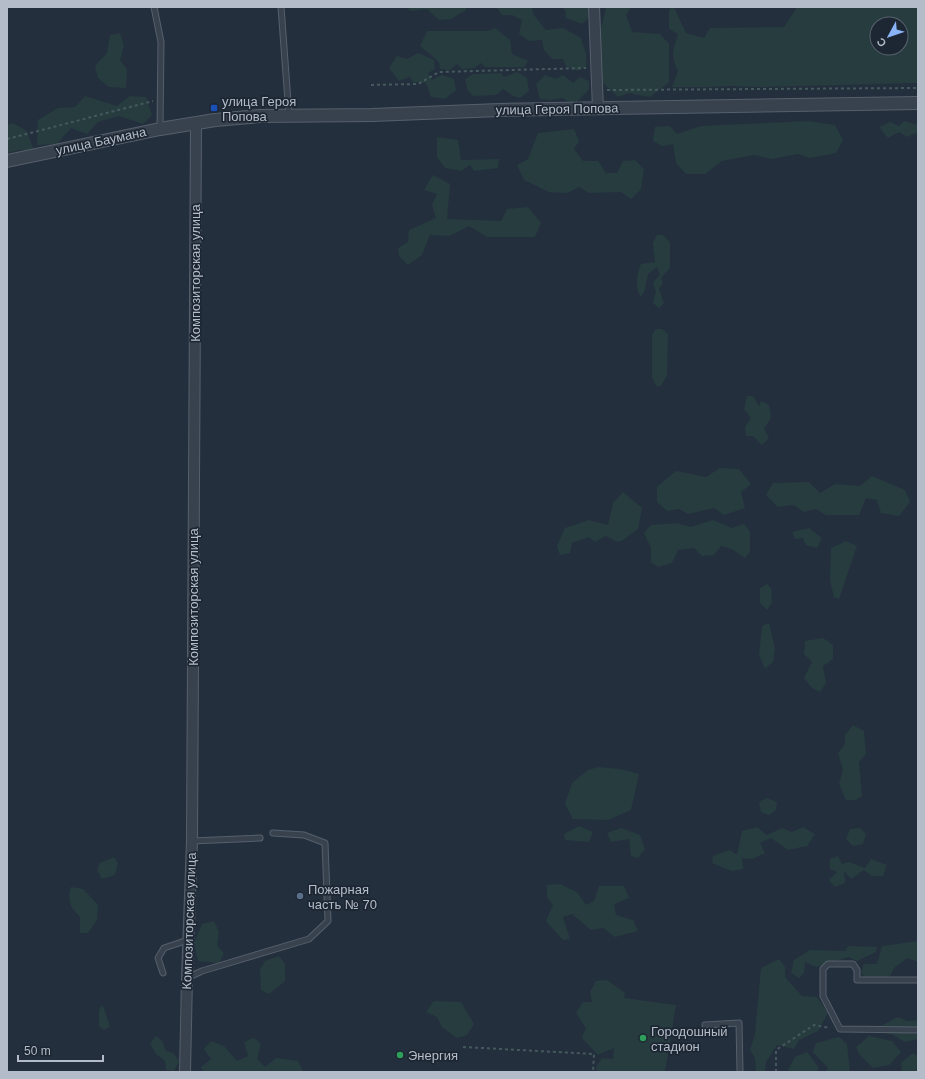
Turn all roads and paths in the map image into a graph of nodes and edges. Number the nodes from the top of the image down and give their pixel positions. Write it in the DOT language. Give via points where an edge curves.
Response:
graph roads {
  1 [pos="154,7"];
  2 [pos="281,7"];
  3 [pos="594,7"];
  4 [pos="595,68"];
  5 [pos="371,85"];
  6 [pos="918,88"];
  7 [pos="596,90"];
  8 [pos="160,100"];
  9 [pos="918,103"];
  10 [pos="598,109"];
  11 [pos="289,115"];
  12 [pos="196,123"];
  13 [pos="160,129"];
  14 [pos="7,139"];
  15 [pos="7,161"];
  16 [pos="273,832"];
  17 [pos="260,838"];
  18 [pos="192,841"];
  19 [pos="188,940"];
  20 [pos="163,973"];
  21 [pos="187,978"];
  22 [pos="918,980"];
  23 [pos="705,1025"];
  24 [pos="840,1029"];
  25 [pos="918,1030"];
  26 [pos="463,1047"];
  27 [pos="185,1072"];
  28 [pos="593,1072"];
  29 [pos="740,1072"];
  30 [pos="776,1072"];
  1 -- 8 [label="lane" via="160,42"];
  2 -- 11 [label="lane"];
  3 -- 4 [label="street"];
  4 -- 5 [label="path" via="439,72 418,84"];
  4 -- 7 [label="street"];
  6 -- 7 [label="path"];
  7 -- 10 [label="street"];
  8 -- 13 [label="lane"];
  8 -- 14 [label="path"];
  9 -- 10 [label="street, улица Героя Попова"];
  10 -- 11 [label="street, улица Героя Попова"];
  11 -- 12 [label="street, улица Героя Попова"];
  12 -- 13 [label="street, улица Баумана"];
  12 -- 18 [label="street, Композиторская улица"];
  13 -- 15 [label="street, улица Баумана"];
  16 -- 21 [label="lane" via="304,835 324,843 328,921 309,939 202,971"];
  17 -- 18 [label="lane"];
  18 -- 19 [label="street, Композиторская улица"];
  19 -- 20 [label="lane" via="164,948 158,958"];
  19 -- 21 [label="street, Композиторская улица"];
  21 -- 27 [label="street, Композиторская улица"];
  22 -- 24 [label="lane" via="857,980 857,970 853,964 828,964 823,969 823,996"];
  23 -- 29 [label="lane" via="739,1023"];
  24 -- 25 [label="lane"];
  24 -- 30 [label="path" via="814,1025 776,1050"];
  26 -- 28 [label="path" via="594,1054"];
}
